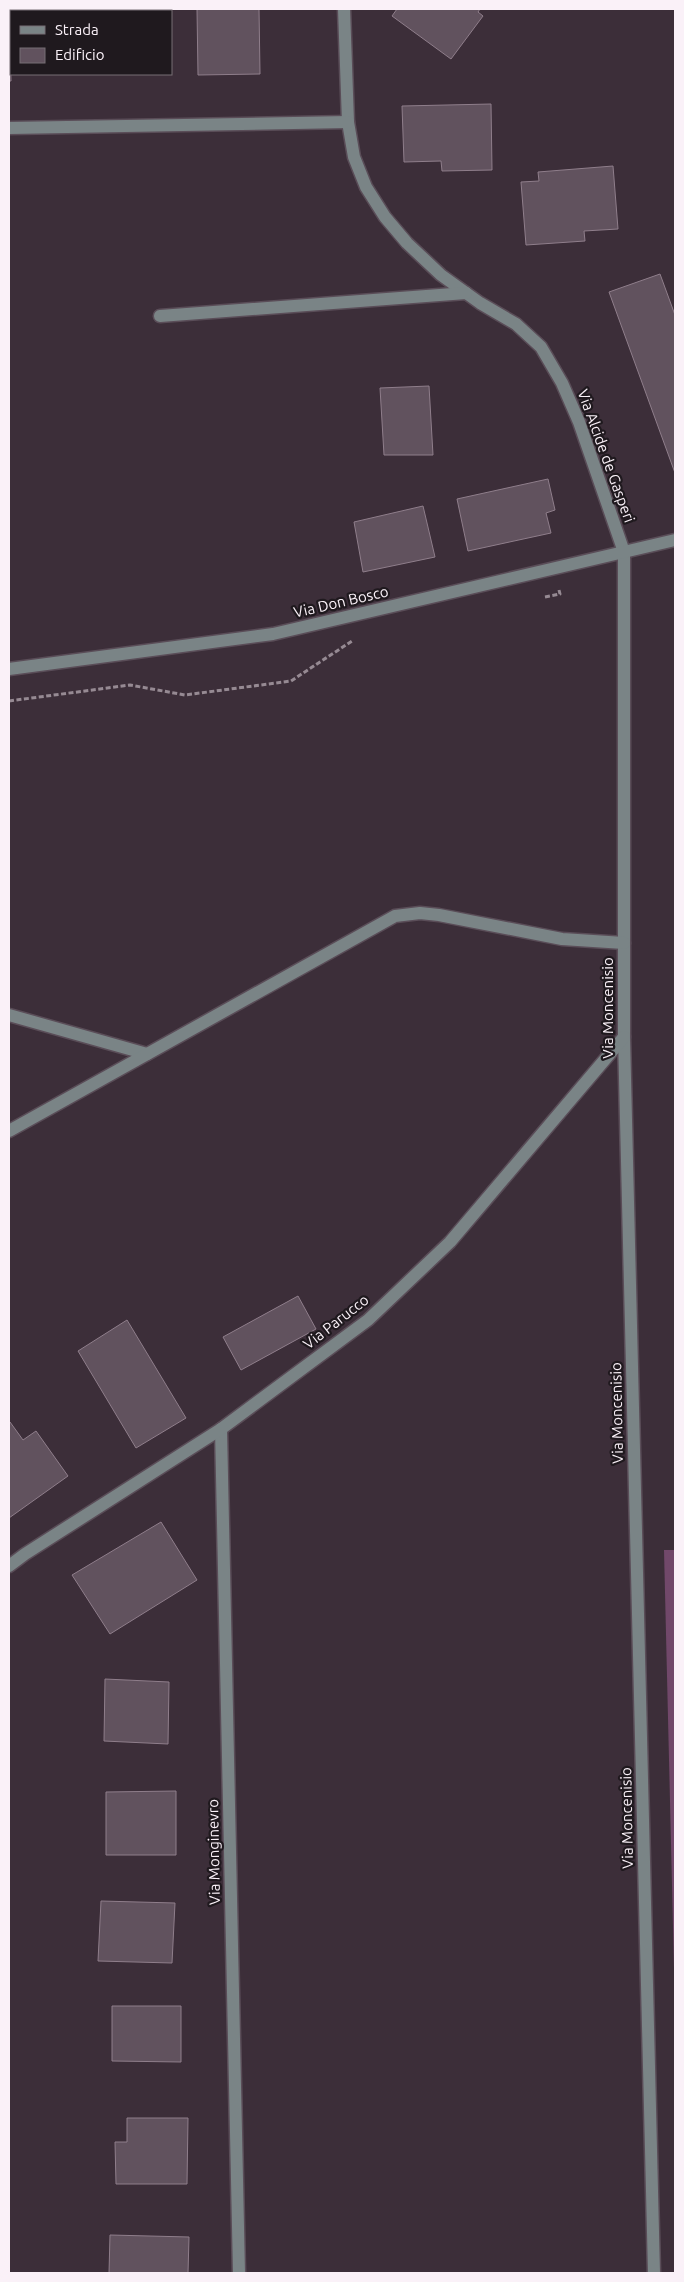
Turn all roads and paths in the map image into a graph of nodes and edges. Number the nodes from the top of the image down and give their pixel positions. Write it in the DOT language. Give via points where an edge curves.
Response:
graph roads {
  1 [pos="344,9"];
  2 [pos="348,122"];
  3 [pos="9,128"];
  4 [pos="466,294"];
  5 [pos="160,316"];
  6 [pos="675,540"];
  7 [pos="624,552"];
  8 [pos="555,568"];
  9 [pos="541,598"];
  10 [pos="362,639"];
  11 [pos="9,668"];
  12 [pos="9,701"];
  13 [pos="624,943"];
  14 [pos="9,1015"];
  15 [pos="624,1037"];
  16 [pos="147,1054"];
  17 [pos="9,1131"];
  18 [pos="221,1430"];
  19 [pos="9,1566"];
  20 [pos="239,2273"];
  21 [pos="654,2273"];
  1 -- 2 [label="street, Via Alcide de Gasperi"];
  2 -- 3 [label="street"];
  2 -- 4 [label="street, Via Alcide de Gasperi" via="354,157 366,187 385,217 441,275"];
  4 -- 5 [label="street"];
  4 -- 7 [label="street, Via Alcide de Gasperi" via="516,324 541,347 579,422"];
  6 -- 7 [label="street, Via Don Bosco"];
  7 -- 8 [label="street, Via Don Bosco"];
  7 -- 13 [label="street, Via Moncenisio"];
  8 -- 9 [label="path" via="560,594"];
  8 -- 11 [label="street, Via Don Bosco" via="273,634"];
  10 -- 12 [label="path" via="352,641 291,681 185,695 130,685"];
  13 -- 15 [label="street, Via Moncenisio"];
  13 -- 16 [label="street" via="562,939 439,915 395,916"];
  14 -- 16 [label="street"];
  15 -- 18 [label="street, Via Parucco" via="450,1242 368,1320"];
  15 -- 21 [label="street, Via Moncenisio"];
  16 -- 17 [label="street"];
  18 -- 19 [label="street, Via Parucco"];
  18 -- 20 [label="street, Via Monginevro"];
}
